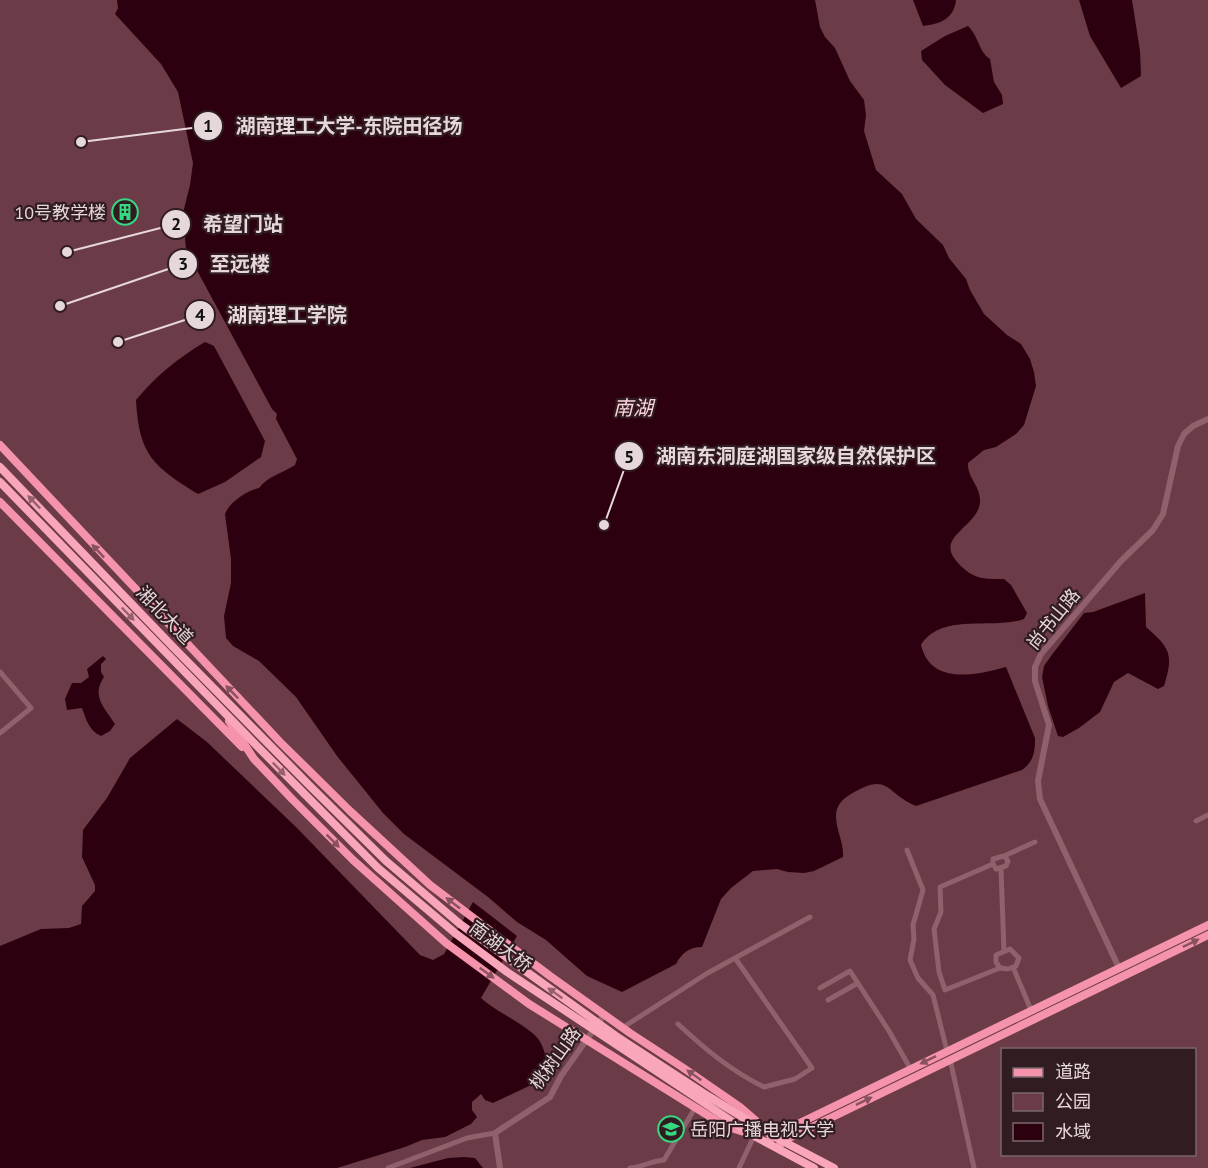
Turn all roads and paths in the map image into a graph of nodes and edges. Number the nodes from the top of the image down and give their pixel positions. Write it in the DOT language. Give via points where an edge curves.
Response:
graph roads {
  1 [pos="1208,419"];
  2 [pos="0,445"];
  3 [pos="0,466"];
  4 [pos="0,482"];
  5 [pos="0,502"];
  6 [pos="0,672"];
  7 [pos="224,713"];
  8 [pos="245,713"];
  9 [pos="212,717"];
  10 [pos="0,733"];
  11 [pos="237,734"];
  12 [pos="269,737"];
  13 [pos="256,746"];
  14 [pos="254,759"];
  15 [pos="313,782"];
  16 [pos="301,791"];
  17 [pos="1208,815"];
  18 [pos="1196,821"];
  19 [pos="1035,842"];
  20 [pos="907,850"];
  21 [pos="1004,856"];
  22 [pos="993,864"];
  23 [pos="1001,868"];
  24 [pos="810,917"];
  25 [pos="1208,926"];
  26 [pos="1208,935"];
  27 [pos="1004,951"];
  28 [pos="735,958"];
  29 [pos="1013,967"];
  30 [pos="1000,968"];
  31 [pos="1119,968"];
  32 [pos="858,983"];
  33 [pos="820,988"];
  34 [pos="828,1000"];
  35 [pos="1031,1010"];
  36 [pos="604,1015"];
  37 [pos="678,1024"];
  38 [pos="622,1028"];
  39 [pos="587,1041"];
  40 [pos="607,1054"];
  41 [pos="948,1055"];
  42 [pos="909,1068"];
  43 [pos="705,1099"];
  44 [pos="695,1108"];
  45 [pos="495,1133"];
  46 [pos="754,1136"];
  47 [pos="773,1136"];
  48 [pos="783,1141"];
  49 [pos="767,1143"];
  50 [pos="778,1149"];
  51 [pos="664,1160"];
  52 [pos="667,1166"];
  53 [pos="388,1168"];
  54 [pos="500,1168"];
  55 [pos="630,1168"];
  56 [pos="739,1168"];
  57 [pos="814,1168"];
  58 [pos="834,1168"];
  59 [pos="974,1168"];
  1 -- 31 [label="street, 尚书山路" via="1184,434 1178,446 1163,514 1153,530 1121,561 1041,654 1035,667 1035,681 1049,725 1038,781 1040,799"];
  8 -- 2 [label="main road, one-way"];
  8 -- 3 [label="highway, 湘北大道, one-way"];
  4 -- 7 [label="highway, 湘北大道, one-way"];
  5 -- 9 [label="main road"];
  6 -- 10 [label="street" via="31,708"];
  7 -- 11 [label="main road"];
  7 -- 13 [label="highway, 湘北大道"];
  8 -- 12 [label="main road"];
  8 -- 12 [label="highway, 湘北大道"];
  9 -- 11 [label="main road"];
  9 -- 14 [label="main road"];
  11 -- 13 [label="main road"];
  11 -- 14 [label="main road"];
  12 -- 15 [label="highway, 湘北大道"];
  13 -- 16 [label="highway, 湘北大道, one-way"];
  14 -- 39 [label="main road, one-way" via="353,860 446,943"];
  36 -- 15 [label="main road, one-way" via="430,885"];
  43 -- 15 [label="highway, 南湖大桥, one-way" via="460,924 386,861"];
  16 -- 43 [label="highway, 南湖大桥" via="378,868 455,933 507,972"];
  17 -- 18 [label="street"];
  19 -- 21 [label="street"];
  20 -- 41 [label="street" via="923,890 913,924 910,960 918,978 933,995"];
  21 -- 22 [label="street" via="993,859"];
  21 -- 23 [label="street" via="1008,861"];
  22 -- 23 [label="street" via="996,869"];
  22 -- 30 [label="street" via="940,886 941,912 934,929 945,990"];
  23 -- 27 [label="street"];
  24 -- 28 [label="street"];
  25 -- 31 [label="main road"];
  41 -- 26 [label="main road, one-way"];
  27 -- 29 [label="street" via="1010,949 1019,958"];
  27 -- 30 [label="street" via="996,955"];
  28 -- 37 [label="street" via="812,1068 795,1078 764,1087 709,1053"];
  28 -- 38 [label="street"];
  29 -- 30 [label="street"];
  29 -- 35 [label="street"];
  31 -- 35 [label="main road"];
  32 -- 33 [label="street" via="850,971"];
  32 -- 34 [label="street"];
  32 -- 42 [label="street"];
  35 -- 41 [label="main road"];
  36 -- 38 [label="main road"];
  36 -- 39 [label="street, 桃树山路"];
  38 -- 40 [label="main road" via="605,1034"];
  47 -- 38 [label="main road, one-way" via="740,1107"];
  39 -- 40 [label="main road"];
  39 -- 45 [label="street, 桃树山路" via="550,1097"];
  40 -- 44 [label="main road"];
  41 -- 42 [label="main road, one-way"];
  48 -- 41 [label="main road, one-way"];
  41 -- 59 [label="street"];
  42 -- 47 [label="main road"];
  43 -- 46 [label="highway"];
  43 -- 47 [label="highway"];
  44 -- 46 [label="main road" via="725,1126"];
  44 -- 51 [label="street"];
  45 -- 53 [label="street" via="467,1138"];
  45 -- 54 [label="street"];
  46 -- 49 [label="highway"];
  46 -- 56 [label="street"];
  47 -- 48 [label="highway"];
  47 -- 49 [label="main road"];
  48 -- 50 [label="main road"];
  48 -- 58 [label="highway"];
  49 -- 50 [label="highway"];
  50 -- 57 [label="highway"];
  51 -- 52 [label="street"];
  51 -- 55 [label="street"];
}
